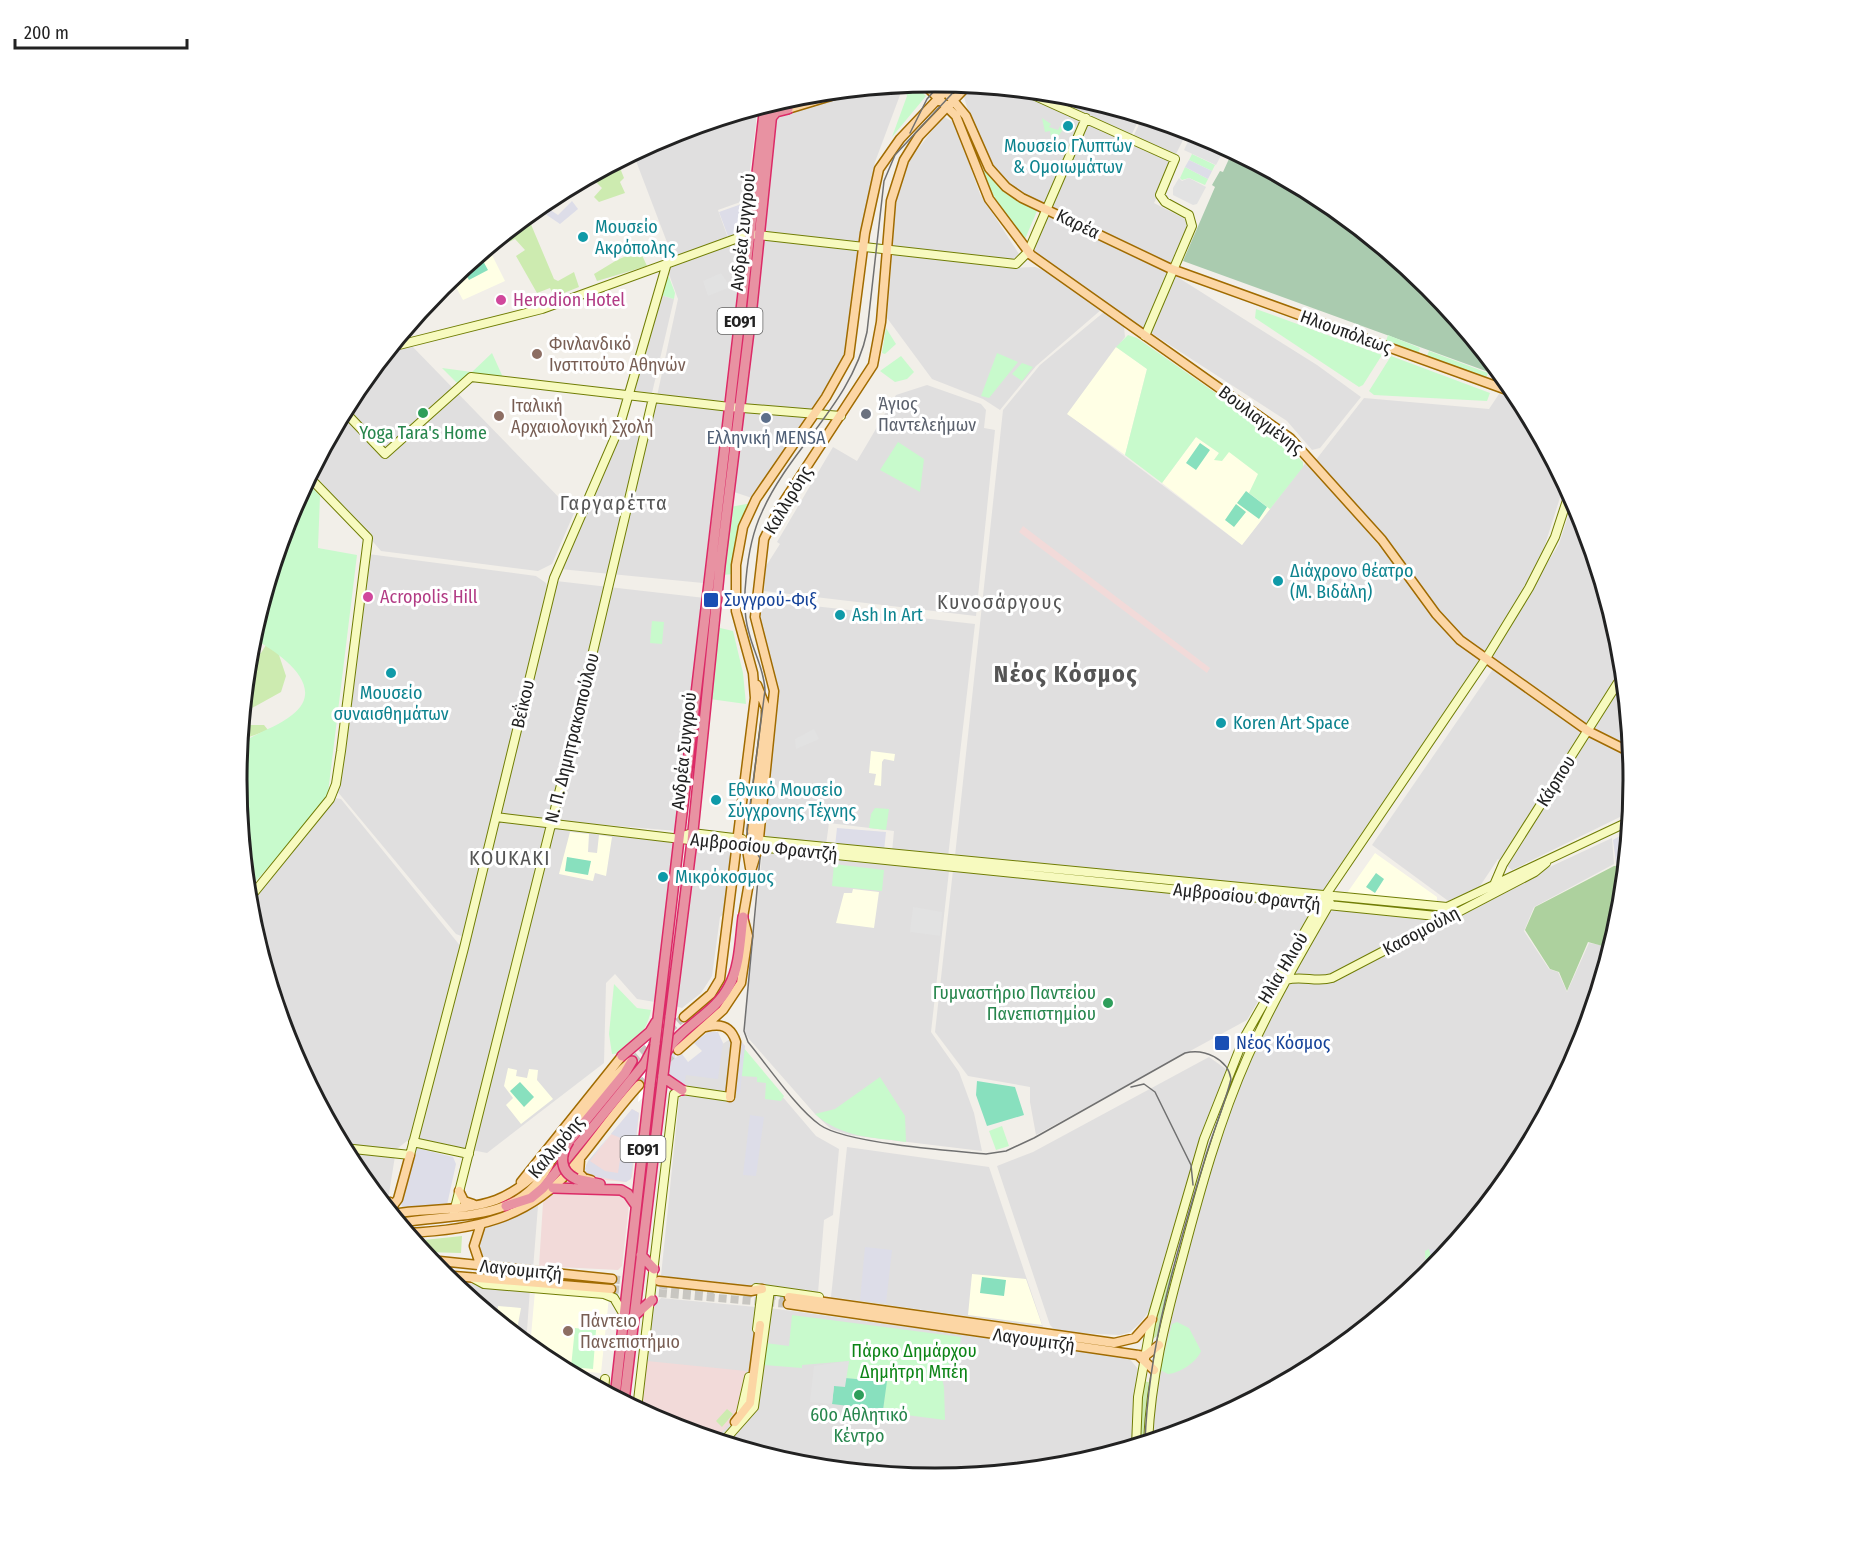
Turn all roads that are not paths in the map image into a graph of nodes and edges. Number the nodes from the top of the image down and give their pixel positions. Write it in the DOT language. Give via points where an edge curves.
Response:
graph roads {
  1 [pos="930,92"];
  2 [pos="944,92"];
  3 [pos="946,92"];
  4 [pos="961,93"];
  5 [pos="967,93"];
  6 [pos="938,98"];
  7 [pos="1047,101"];
  8 [pos="951,103"];
  9 [pos="801,105"];
  10 [pos="788,109"];
  11 [pos="772,112"];
  12 [pos="764,113"];
  13 [pos="771,118"];
  14 [pos="1086,118"];
  15 [pos="969,121"];
  16 [pos="988,168"];
  17 [pos="1047,209"];
  18 [pos="754,235"];
  19 [pos="864,248"];
  20 [pos="886,251"];
  21 [pos="1028,252"];
  22 [pos="667,264"];
  23 [pos="1175,270"];
  24 [pos="1145,336"];
  25 [pos="402,345"];
  26 [pos="1502,388"];
  27 [pos="631,395"];
  28 [pos="653,398"];
  29 [pos="735,408"];
  30 [pos="815,413"];
  31 [pos="841,416"];
  32 [pos="350,418"];
  33 [pos="315,483"];
  34 [pos="1566,503"];
  35 [pos="1485,660"];
  36 [pos="754,680"];
  37 [pos="1617,684"];
  38 [pos="1588,730"];
  39 [pos="1623,748"];
  40 [pos="496,818"];
  41 [pos="551,824"];
  42 [pos="1623,824"];
  43 [pos="679,837"];
  44 [pos="692,837"];
  45 [pos="749,843"];
  46 [pos="1550,860"];
  47 [pos="1503,864"];
  48 [pos="1512,875"];
  49 [pos="1495,883"];
  50 [pos="256,890"];
  51 [pos="1492,892"];
  52 [pos="1330,897"];
  53 [pos="1325,905"];
  54 [pos="1454,906"];
  55 [pos="743,917"];
  56 [pos="1446,917"];
  57 [pos="1286,980"];
  58 [pos="658,1017"];
  59 [pos="684,1017"];
  60 [pos="703,1028"];
  61 [pos="655,1044"];
  62 [pos="678,1050"];
  63 [pos="665,1054"];
  64 [pos="622,1056"];
  65 [pos="632,1060"];
  66 [pos="663,1076"];
  67 [pos="639,1085"];
  68 [pos="650,1087"];
  69 [pos="682,1090"];
  70 [pos="730,1097"];
  71 [pos="642,1113"];
  72 [pos="413,1142"];
  73 [pos="355,1150"];
  74 [pos="556,1150"];
  75 [pos="469,1154"];
  76 [pos="410,1155"];
  77 [pos="581,1156"];
  78 [pos="598,1180"];
  79 [pos="553,1188"];
  80 [pos="515,1190"];
  81 [pos="459,1191"];
  82 [pos="393,1204"];
  83 [pos="477,1205"];
  84 [pos="506,1206"];
  85 [pos="397,1208"];
  86 [pos="635,1209"];
  87 [pos="454,1212"];
  88 [pos="407,1221"];
  89 [pos="481,1224"];
  90 [pos="417,1232"];
  91 [pos="425,1232"];
  92 [pos="641,1255"];
  93 [pos="444,1262"];
  94 [pos="481,1267"];
  95 [pos="654,1269"];
  96 [pos="459,1277"];
  97 [pos="474,1278"];
  98 [pos="659,1281"];
  99 [pos="766,1289"];
  100 [pos="652,1300"];
  101 [pos="629,1315"];
  102 [pos="1152,1319"];
  103 [pos="978,1324"];
  104 [pos="760,1325"];
  105 [pos="1159,1345"];
  106 [pos="1142,1357"];
  107 [pos="1154,1370"];
  108 [pos="605,1379"];
  109 [pos="605,1383"];
  110 [pos="616,1389"];
  111 [pos="624,1394"];
  112 [pos="638,1400"];
  113 [pos="735,1422"];
  114 [pos="726,1435"];
  115 [pos="1149,1435"];
  116 [pos="727,1436"];
  117 [pos="1136,1438"];
  1 -- 6 [label="main road, Βουλιαγμένης"];
  2 -- 6 [label="main road, Καλλιρόης"];
  3 -- 8 [label="main road, Βουλιαγμένης"];
  4 -- 8 [label="main road, Καλλιρόης"];
  5 -- 15 [label="main road"];
  6 -- 8 [label="main road, Βουλιαγμένης"];
  6 -- 19 [label="main road, Καλλιρόης" via="900,139 879,169"];
  7 -- 14 [label="street"];
  8 -- 15 [label="main road, Βουλιαγμένης"];
  8 -- 20 [label="main road, Καλλιρόης" via="919,136 901,167 891,201"];
  8 -- 21 [label="main road, Βουλιαγμένης" via="989,199"];
  9 -- 10 [label="main road"];
  10 -- 13 [label="highway"];
  11 -- 13 [label="highway, Ανδρέα Συγγρού / ΕΟ91"];
  12 -- 18 [label="highway, Ανδρέα Συγγρού / ΕΟ91"];
  13 -- 18 [label="highway, Ανδρέα Συγγρού / ΕΟ91"];
  14 -- 17 [label="street"];
  14 -- 23 [label="street" via="1175,159 1159,193 1192,221"];
  15 -- 16 [label="main road, Βουλιαγμένης"];
  16 -- 17 [label="main road, Καρέα" via="1015,193"];
  17 -- 21 [label="street"];
  17 -- 23 [label="main road, Καρέα"];
  18 -- 19 [label="street"];
  18 -- 22 [label="street"];
  18 -- 29 [label="highway, Ανδρέα Συγγρού / ΕΟ91"];
  19 -- 20 [label="street"];
  19 -- 30 [label="main road, Καλλιρόης" via="849,356"];
  20 -- 21 [label="street" via="1010,265 1018,263"];
  20 -- 31 [label="main road, Καλλιρόης" via="874,361"];
  21 -- 24 [label="main road, Βουλιαγμένης"];
  22 -- 25 [label="street" via="542,309"];
  22 -- 27 [label="street, Βεΐκου"];
  23 -- 24 [label="street"];
  23 -- 26 [label="main road, Ηλιουπόλεως"];
  24 -- 35 [label="main road, Βουλιαγμένης" via="1302,450 1388,548 1446,628"];
  27 -- 28 [label="street"];
  27 -- 32 [label="street" via="471,377 385,454"];
  27 -- 40 [label="street, Βεΐκου" via="555,576"];
  28 -- 29 [label="street"];
  28 -- 41 [label="street, Ν. Π. Δημητρακοπούλου"];
  29 -- 30 [label="street"];
  29 -- 43 [label="highway, Ανδρέα Συγγρού / ΕΟ91"];
  29 -- 44 [label="highway, Ανδρέα Συγγρού / ΕΟ91"];
  30 -- 31 [label="street"];
  30 -- 36 [label="main road, Καλλιρόης" via="756,499 741,536 736,565 736,611"];
  31 -- 45 [label="main road, Καλλιρόης" via="779,509 764,539 756,625 774,692"];
  33 -- 50 [label="street" via="368,538 335,791"];
  34 -- 35 [label="street, Ηλία Ηλιού" via="1550,550"];
  35 -- 38 [label="main road, Βουλιαγμένης"];
  35 -- 52 [label="street, Ηλία Ηλιού"];
  36 -- 45 [label="main road, Καλλιρόης"];
  36 -- 45 [label="main road" via="766,712"];
  37 -- 38 [label="street, Κάρπου"];
  38 -- 39 [label="main road, Βουλιαγμένης"];
  38 -- 47 [label="street, Κάρπου"];
  40 -- 41 [label="street, Αμβροσίου Φραντζή"];
  40 -- 72 [label="street, Βεΐκου"];
  41 -- 43 [label="street, Αμβροσίου Φραντζή"];
  41 -- 75 [label="street, Ν. Π. Δημητρακοπούλου"];
  42 -- 46 [label="street, Κασομούλη"];
  43 -- 44 [label="street, Αμβροσίου Φραντζή"];
  43 -- 58 [label="highway, Ανδρέα Συγγρού / ΕΟ91"];
  44 -- 45 [label="street, Αμβροσίου Φραντζή"];
  44 -- 63 [label="highway, Ανδρέα Συγγρού / ΕΟ91, bridge"];
  45 -- 52 [label="street, Αμβροσίου Φραντζή"];
  45 -- 53 [label="street, Αμβροσίου Φραντζή"];
  45 -- 55 [label="main road" via="751,871"];
  45 -- 59 [label="main road, Καλλιρόης" via="720,979 711,994"];
  46 -- 48 [label="street, Κασομούλη"];
  46 -- 51 [label="street, Κασομούλη" via="1535,872"];
  47 -- 48 [label="street"];
  47 -- 49 [label="street, Κάρπου"];
  48 -- 49 [label="street, Κασομούλη"];
  49 -- 51 [label="street, Κάρπου"];
  49 -- 54 [label="street, Κασομούλη"];
  51 -- 56 [label="street, Κασομούλη"];
  52 -- 53 [label="street, Ηλία Ηλιού"];
  52 -- 54 [label="street, Αμβροσίου Φραντζή"];
  53 -- 56 [label="street, Αμβροσίου Φραντζή"];
  53 -- 57 [label="street, Ηλία Ηλιού"];
  53 -- 102 [label="street, Ηλία Ηλιού" via="1252,1021 1232,1065 1204,1140"];
  55 -- 60 [label="main road" via="748,936 741,983 729,1004"];
  55 -- 63 [label="highway" via="735,972 729,986"];
  56 -- 57 [label="street, Κασομούλη" via="1332,978 1323,981 1299,976"];
  57 -- 105 [label="street, Ηλία Ηλιού" via="1249,1054 1216,1143"];
  58 -- 61 [label="highway, Ανδρέα Συγγρού / ΕΟ91"];
  58 -- 64 [label="highway" via="650,1032"];
  60 -- 62 [label="main road"];
  60 -- 70 [label="main road" via="722,1025 734,1036"];
  61 -- 68 [label="highway, Ανδρέα Συγγρού / ΕΟ91, bridge"];
  61 -- 84 [label="highway" via="543,1188 531,1198"];
  63 -- 66 [label="highway, Ανδρέα Συγγρού / ΕΟ91, bridge"];
  64 -- 80 [label="main road"];
  65 -- 74 [label="main road, Καλλιρόης"];
  65 -- 86 [label="highway, bridge" via="569,1141 563,1164 576,1179 623,1188 631,1193"];
  66 -- 69 [label="highway"];
  66 -- 92 [label="highway, Ανδρέα Συγγρού / ΕΟ91"];
  67 -- 77 [label="main road, Καλλιρόης"];
  68 -- 71 [label="highway"];
  68 -- 86 [label="highway, Ανδρέα Συγγρού / ΕΟ91"];
  69 -- 70 [label="street"];
  69 -- 95 [label="street" via="674,1094"];
  72 -- 75 [label="street"];
  72 -- 76 [label="street, Βεΐκου"];
  73 -- 76 [label="street"];
  74 -- 80 [label="main road, Καλλιρόης" via="537,1173"];
  74 -- 84 [label="main road" via="536,1185"];
  75 -- 81 [label="street, Ν. Π. Δημητρακοπούλου"];
  76 -- 82 [label="main road" via="398,1199"];
  77 -- 78 [label="main road" via="580,1174"];
  77 -- 79 [label="main road, Καλλιρόης"];
  79 -- 86 [label="highway" via="621,1190 628,1194"];
  79 -- 89 [label="main road, Καλλιρόης" via="525,1207"];
  80 -- 83 [label="main road, Καλλιρόης"];
  81 -- 83 [label="main road" via="464,1201"];
  81 -- 87 [label="street, Ν. Π. Δημητρακοπούλου"];
  83 -- 87 [label="main road, Καλλιρόης"];
  84 -- 87 [label="main road" via="486,1213"];
  85 -- 87 [label="main road, Καλλιρόης"];
  86 -- 101 [label="highway, Ανδρέα Συγγρού / ΕΟ91"];
  87 -- 88 [label="main road"];
  87 -- 91 [label="main road" via="444,1227"];
  89 -- 91 [label="main road, Καλλιρόης"];
  89 -- 94 [label="main road" via="474,1246"];
  90 -- 91 [label="main road, Καλλιρόης"];
  92 -- 95 [label="highway"];
  92 -- 101 [label="highway, Ανδρέα Συγγρού / ΕΟ91"];
  93 -- 94 [label="main road, Λαγουμιτζή"];
  94 -- 97 [label="main road, Λαγουμιτζή" via="612,1284"];
  95 -- 99 [label="street, Λαγουμιτζή" via="662,1278"];
  95 -- 100 [label="street"];
  96 -- 97 [label="main road, Λαγουμιτζή"];
  97 -- 101 [label="street, Λαγουμιτζή" via="484,1284 604,1294 614,1298"];
  98 -- 99 [label="main road" via="751,1291"];
  99 -- 103 [label="street, Λαγουμιτζή"];
  99 -- 113 [label="street" via="745,1403"];
  99 -- 116 [label="street" via="754,1407"];
  100 -- 101 [label="highway"];
  100 -- 112 [label="street"];
  101 -- 110 [label="highway, Ανδρέα Συγγρού / ΕΟ91"];
  101 -- 111 [label="highway, Ανδρέα Συγγρού / ΕΟ91"];
  102 -- 103 [label="main road, Λαγουμιτζή" via="1135,1338 1122,1343"];
  102 -- 106 [label="street, Ηλία Ηλιού"];
  103 -- 106 [label="main road, Λαγουμιτζή" via="788,1300"];
  104 -- 113 [label="main road" via="750,1402"];
  105 -- 106 [label="main road"];
  105 -- 107 [label="street, Ηλία Ηλιού"];
  106 -- 107 [label="main road"];
  106 -- 117 [label="street, Ηλία Ηλιού"];
  107 -- 115 [label="street, Ηλία Ηλιού"];
  108 -- 109 [label="street"];
  113 -- 114 [label="street"];
}
